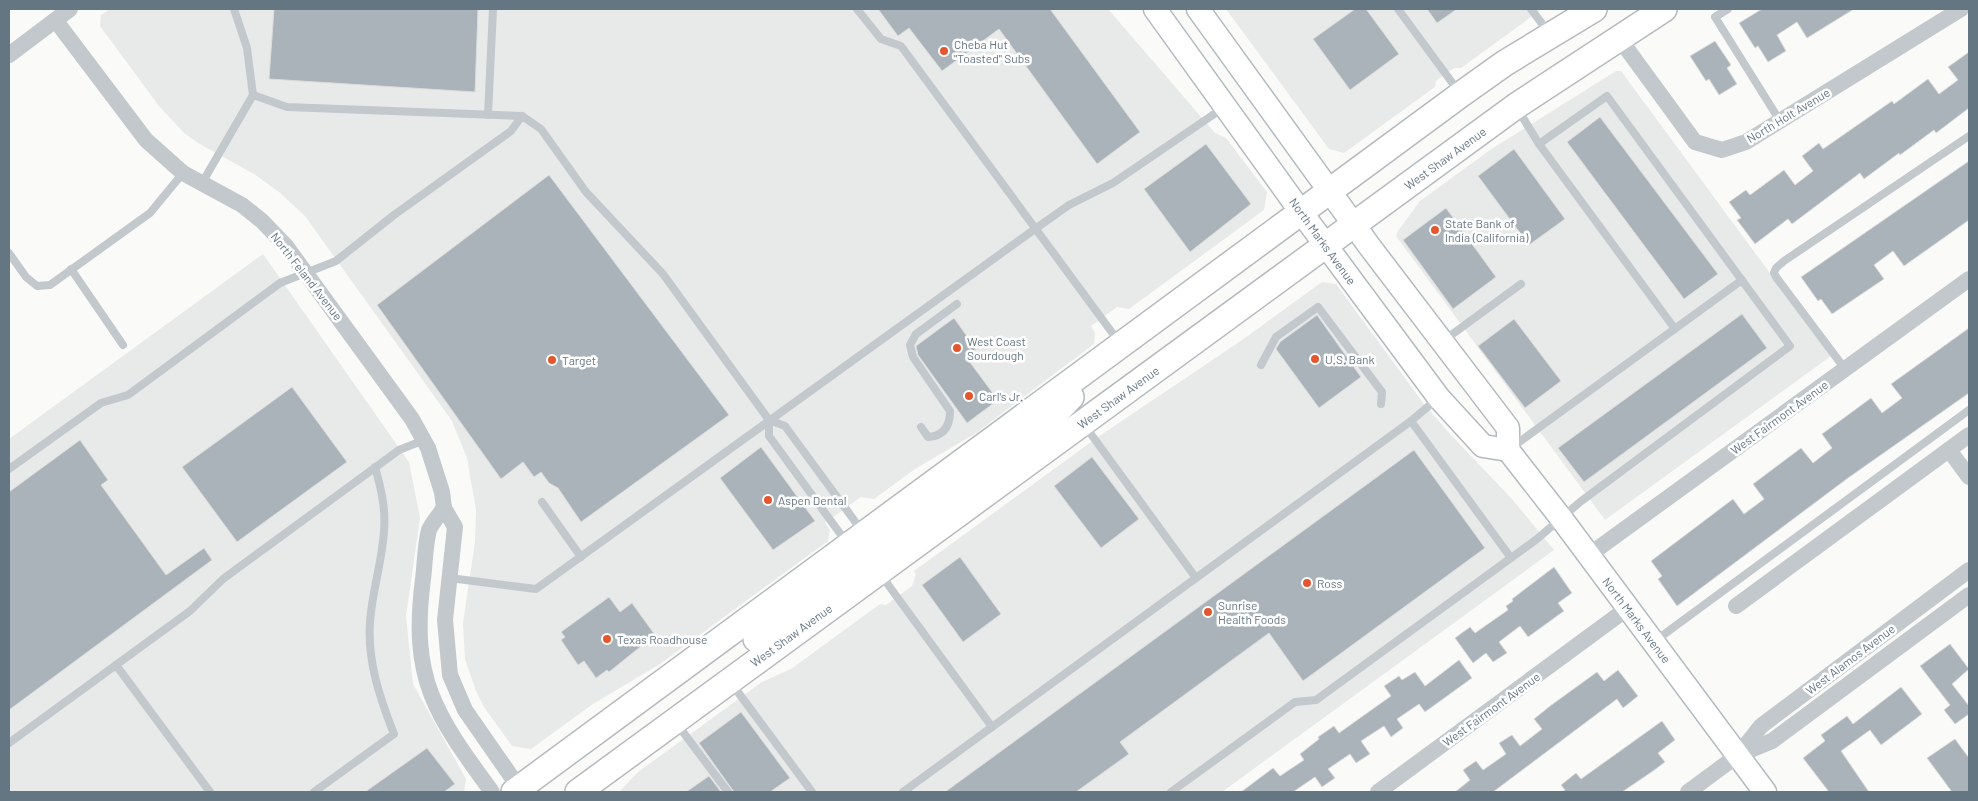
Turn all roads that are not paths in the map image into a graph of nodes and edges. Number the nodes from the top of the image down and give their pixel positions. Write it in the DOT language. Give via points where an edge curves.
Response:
graph roads {
  1 [pos="70,9"];
  2 [pos="234,9"];
  3 [pos="493,9"];
  4 [pos="857,9"];
  5 [pos="1155,9"];
  6 [pos="1198,9"];
  7 [pos="1398,9"];
  8 [pos="1531,9"];
  9 [pos="1594,9"];
  10 [pos="1664,9"];
  11 [pos="1728,9"];
  12 [pos="1960,9"];
  13 [pos="56,21"];
  14 [pos="1550,35"];
  15 [pos="1619,38"];
  16 [pos="9,55"];
  17 [pos="253,95"];
  18 [pos="1460,95"];
  19 [pos="1516,106"];
  20 [pos="1225,107"];
  21 [pos="488,115"];
  22 [pos="522,116"];
  23 [pos="1780,121"];
  24 [pos="1969,136"];
  25 [pos="1539,144"];
  26 [pos="183,172"];
  27 [pos="202,183"];
  28 [pos="1330,191"];
  29 [pos="1301,212"];
  30 [pos="1354,224"];
  31 [pos="1035,228"];
  32 [pos="1325,245"];
  33 [pos="9,254"];
  34 [pos="71,269"];
  35 [pos="306,272"];
  36 [pos="1969,279"];
  37 [pos="1742,280"];
  38 [pos="1521,284"];
  39 [pos="957,304"];
  40 [pos="1675,328"];
  41 [pos="1442,342"];
  42 [pos="123,344"];
  43 [pos="1120,344"];
  44 [pos="1261,365"];
  45 [pos="1845,369"];
  46 [pos="1438,398"];
  47 [pos="1381,404"];
  48 [pos="1969,410"];
  49 [pos="769,420"];
  50 [pos="1411,421"];
  51 [pos="1082,423"];
  52 [pos="921,427"];
  53 [pos="1969,435"];
  54 [pos="424,440"];
  55 [pos="1508,450"];
  56 [pos="1949,450"];
  57 [pos="376,467"];
  58 [pos="9,469"];
  59 [pos="1969,477"];
  60 [pos="542,502"];
  61 [pos="444,508"];
  62 [pos="1561,518"];
  63 [pos="858,541"];
  64 [pos="581,556"];
  65 [pos="1589,556"];
  66 [pos="1511,558"];
  67 [pos="1969,570"];
  68 [pos="878,571"];
  69 [pos="450,578"];
  70 [pos="1196,578"];
  71 [pos="1969,595"];
  72 [pos="1736,606"];
  73 [pos="1628,608"];
  74 [pos="1654,642"];
  75 [pos="116,665"];
  76 [pos="729,680"];
  77 [pos="674,720"];
  78 [pos="992,728"];
  79 [pos="9,743"];
  80 [pos="1738,756"];
  81 [pos="519,791"];
  82 [pos="210,792"];
  83 [pos="314,792"];
  84 [pos="492,792"];
  85 [pos="578,792"];
  86 [pos="728,792"];
  87 [pos="812,792"];
  88 [pos="903,792"];
  89 [pos="1171,792"];
  90 [pos="1378,792"];
  91 [pos="1688,792"];
  92 [pos="1765,792"];
  1 -- 13 [label="street"];
  2 -- 17 [label="lane" via="246,48"];
  3 -- 21 [label="lane"];
  4 -- 31 [label="lane" via="881,39 901,46"];
  5 -- 20 [label="main road, North Marks Avenue"];
  6 -- 28 [label="main road"];
  7 -- 18 [label="lane"];
  8 -- 14 [label="lane"];
  9 -- 14 [label="main road"];
  10 -- 15 [label="main road, West Shaw Avenue"];
  11 -- 23 [label="lane" via="1715,17"];
  12 -- 23 [label="street, North Holt Avenue"];
  13 -- 16 [label="street"];
  13 -- 26 [label="street, North Feland Avenue" via="134,127"];
  14 -- 18 [label="main road"];
  15 -- 19 [label="main road, West Shaw Avenue"];
  15 -- 23 [label="street, North Holt Avenue" via="1695,142 1722,150 1746,142"];
  17 -- 21 [label="lane" via="286,107"];
  17 -- 27 [label="lane"];
  18 -- 28 [label="main road"];
  19 -- 25 [label="lane"];
  19 -- 30 [label="main road, West Shaw Avenue"];
  20 -- 29 [label="main road, North Marks Avenue"];
  20 -- 31 [label="lane" via="1113,183 1069,205"];
  21 -- 22 [label="lane"];
  22 -- 35 [label="lane" via="511,131 336,261"];
  22 -- 49 [label="lane" via="541,129 586,192 663,274"];
  24 -- 45 [label="lane" via="1776,268 1776,277"];
  25 -- 37 [label="lane" via="1607,96"];
  25 -- 40 [label="lane"];
  26 -- 27 [label="street, North Feland Avenue"];
  26 -- 34 [label="lane" via="150,214"];
  27 -- 35 [label="street, North Feland Avenue" via="242,205 262,221"];
  28 -- 29 [label="main road"];
  28 -- 30 [label="main road"];
  29 -- 32 [label="main road, North Marks Avenue"];
  29 -- 43 [label="main road"];
  30 -- 32 [label="main road, West Shaw Avenue"];
  30 -- 41 [label="main road"];
  31 -- 43 [label="lane"];
  31 -- 49 [label="lane"];
  32 -- 46 [label="main road, North Marks Avenue"];
  32 -- 51 [label="main road, West Shaw Avenue"];
  33 -- 34 [label="lane" via="37,286 50,285"];
  34 -- 42 [label="lane"];
  35 -- 54 [label="street, North Feland Avenue"];
  35 -- 58 [label="lane" via="280,283 128,395 101,403"];
  36 -- 45 [label="street, West Fairmont Avenue"];
  37 -- 40 [label="lane"];
  37 -- 62 [label="lane" via="1790,346"];
  38 -- 41 [label="lane"];
  39 -- 52 [label="lane" via="916,334 910,345 913,357 950,411 947,428 941,434 928,437"];
  40 -- 55 [label="lane"];
  41 -- 55 [label="main road" via="1508,428"];
  43 -- 63 [label="main road"];
  43 -- 68 [label="main road" via="1045,424 884,544 876,557"];
  44 -- 47 [label="lane" via="1276,337 1318,307 1382,392"];
  45 -- 65 [label="street, West Fairmont Avenue"];
  46 -- 50 [label="lane"];
  46 -- 55 [label="main road, North Marks Avenue" via="1483,446"];
  48 -- 74 [label="lane"];
  49 -- 63 [label="lane" via="785,426"];
  49 -- 63 [label="lane" via="769,436"];
  49 -- 64 [label="lane"];
  50 -- 66 [label="lane"];
  50 -- 70 [label="lane"];
  51 -- 68 [label="main road, West Shaw Avenue"];
  51 -- 70 [label="lane"];
  53 -- 56 [label="street"];
  54 -- 57 [label="lane" via="399,450"];
  54 -- 61 [label="street, North Feland Avenue" via="437,474"];
  55 -- 62 [label="main road, North Marks Avenue"];
  56 -- 59 [label="street"];
  56 -- 72 [label="street"];
  57 -- 75 [label="lane" via="238,568 190,610"];
  57 -- 83 [label="lane" via="383,498 384,531 372,601 370,639 376,679 394,734"];
  60 -- 64 [label="lane"];
  61 -- 69 [label="street, North Feland Avenue" via="456,527"];
  61 -- 84 [label="street" via="429,530 419,620 422,663 439,715"];
  62 -- 65 [label="main road, North Marks Avenue"];
  62 -- 66 [label="lane"];
  63 -- 76 [label="main road" via="865,550 857,564 736,654"];
  63 -- 81 [label="main road"];
  64 -- 69 [label="lane" via="536,589"];
  65 -- 73 [label="main road, North Marks Avenue"];
  66 -- 89 [label="lane" via="1316,700 1295,702"];
  67 -- 80 [label="street, West Alamos Avenue" via="1761,726"];
  68 -- 76 [label="main road, West Shaw Avenue"];
  68 -- 78 [label="lane"];
  69 -- 81 [label="street, North Feland Avenue" via="445,620 450,675 465,710"];
  70 -- 78 [label="lane"];
  71 -- 80 [label="street, West Alamos Avenue" via="1772,741"];
  73 -- 74 [label="main road, North Marks Avenue"];
  73 -- 90 [label="street, West Fairmont Avenue"];
  74 -- 80 [label="main road, North Marks Avenue"];
  75 -- 79 [label="lane"];
  75 -- 82 [label="lane"];
  76 -- 77 [label="main road, West Shaw Avenue"];
  76 -- 87 [label="lane"];
  77 -- 85 [label="main road, West Shaw Avenue"];
  77 -- 86 [label="lane"];
  78 -- 88 [label="lane"];
  80 -- 91 [label="street, West Alamos Avenue"];
  80 -- 92 [label="main road, North Marks Avenue"];
}
